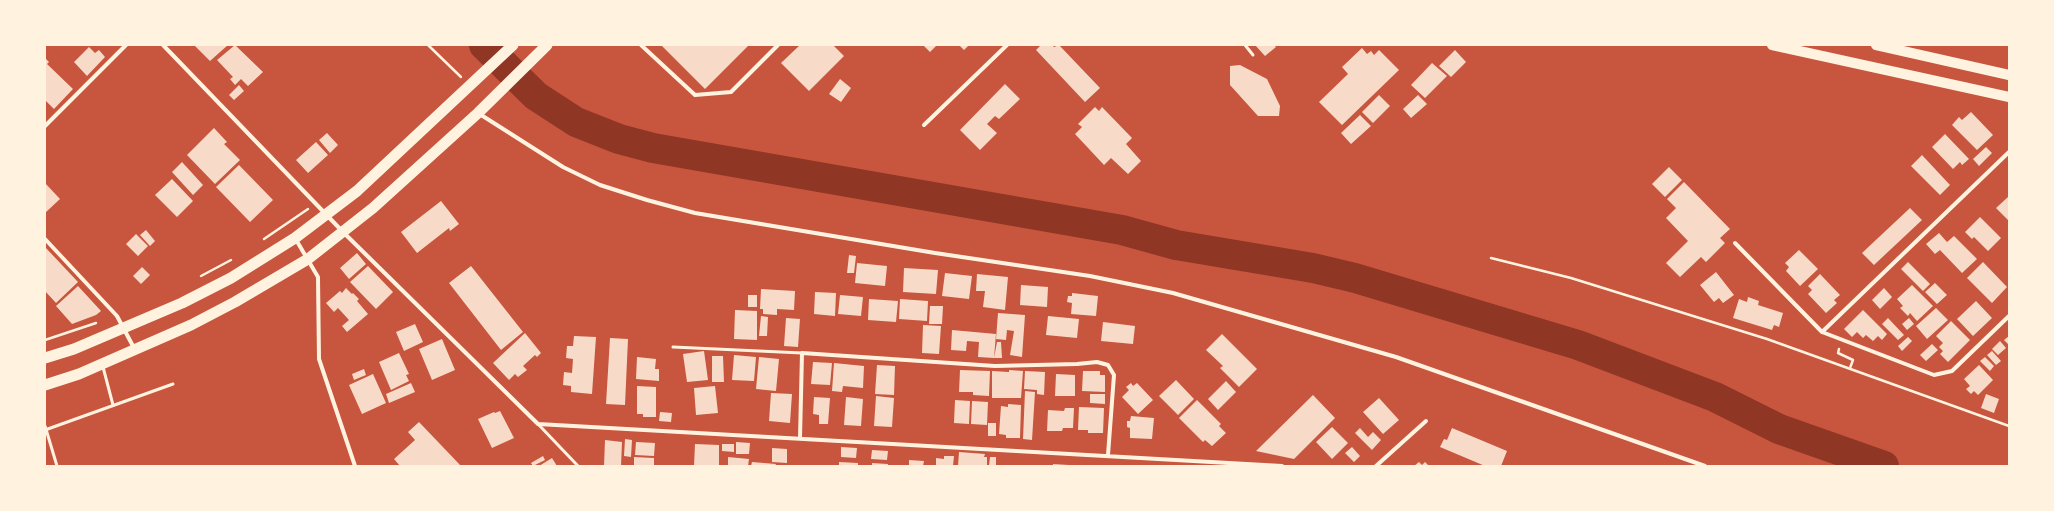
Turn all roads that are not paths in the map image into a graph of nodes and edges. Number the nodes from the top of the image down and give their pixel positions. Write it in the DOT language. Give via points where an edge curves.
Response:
graph roads {
  1 [pos="126,45"];
  2 [pos="163,45"];
  3 [pos="513,45"];
  4 [pos="640,45"];
  5 [pos="778,45"];
  6 [pos="1007,45"];
  7 [pos="1245,45"];
  8 [pos="1772,45"];
  9 [pos="1876,45"];
  10 [pos="545,48"];
  11 [pos="1253,54"];
  12 [pos="2009,75"];
  13 [pos="2009,97"];
  14 [pos="478,113"];
  15 [pos="924,125"];
  16 [pos="45,126"];
  17 [pos="2009,152"];
  18 [pos="327,214"];
  19 [pos="344,232"];
  20 [pos="295,238"];
  21 [pos="45,239"];
  22 [pos="1735,243"];
  23 [pos="308,259"];
  24 [pos="2009,316"];
  25 [pos="124,328"];
  26 [pos="1822,332"];
  27 [pos="673,347"];
  28 [pos="134,350"];
  29 [pos="802,353"];
  30 [pos="45,358"];
  31 [pos="102,364"];
  32 [pos="45,384"];
  33 [pos="174,384"];
  34 [pos="113,406"];
  35 [pos="1426,421"];
  36 [pos="538,424"];
  37 [pos="45,429"];
  38 [pos="800,438"];
  39 [pos="1108,455"];
  40 [pos="57,466"];
  41 [pos="354,466"];
  42 [pos="578,466"];
  43 [pos="1282,466"];
  44 [pos="1376,466"];
  45 [pos="1705,466"];
  1 -- 16 [label="street"];
  2 -- 18 [label="street"];
  3 -- 18 [label="highway" via="357,191"];
  4 -- 5 [label="street" via="695,95 731,92"];
  6 -- 15 [label="street"];
  7 -- 11 [label="lane"];
  8 -- 13 [label="main road"];
  9 -- 12 [label="main road"];
  10 -- 14 [label="highway"];
  14 -- 19 [label="highway"];
  14 -- 45 [label="street" via="563,167 600,185 647,200 695,213 1090,276 1173,293 1396,357"];
  17 -- 26 [label="street"];
  18 -- 19 [label="street"];
  18 -- 20 [label="highway"];
  19 -- 23 [label="highway"];
  19 -- 36 [label="street"];
  20 -- 23 [label="street"];
  20 -- 25 [label="highway" via="230,278 182,303"];
  21 -- 25 [label="street" via="117,316"];
  22 -- 26 [label="street"];
  23 -- 28 [label="highway" via="235,302"];
  23 -- 41 [label="street" via="318,277 319,359"];
  24 -- 26 [label="street" via="1952,371 1934,375"];
  25 -- 28 [label="street"];
  25 -- 30 [label="highway"];
  27 -- 29 [label="lane"];
  28 -- 31 [label="highway"];
  29 -- 38 [label="street"];
  29 -- 39 [label="street" via="995,366 1097,362 1108,365 1114,375"];
  31 -- 32 [label="highway"];
  31 -- 34 [label="lane"];
  33 -- 34 [label="lane"];
  34 -- 37 [label="lane"];
  35 -- 44 [label="street"];
  36 -- 38 [label="street"];
  36 -- 42 [label="lane"];
  37 -- 40 [label="lane"];
  38 -- 39 [label="street"];
  39 -- 43 [label="street"];
}
